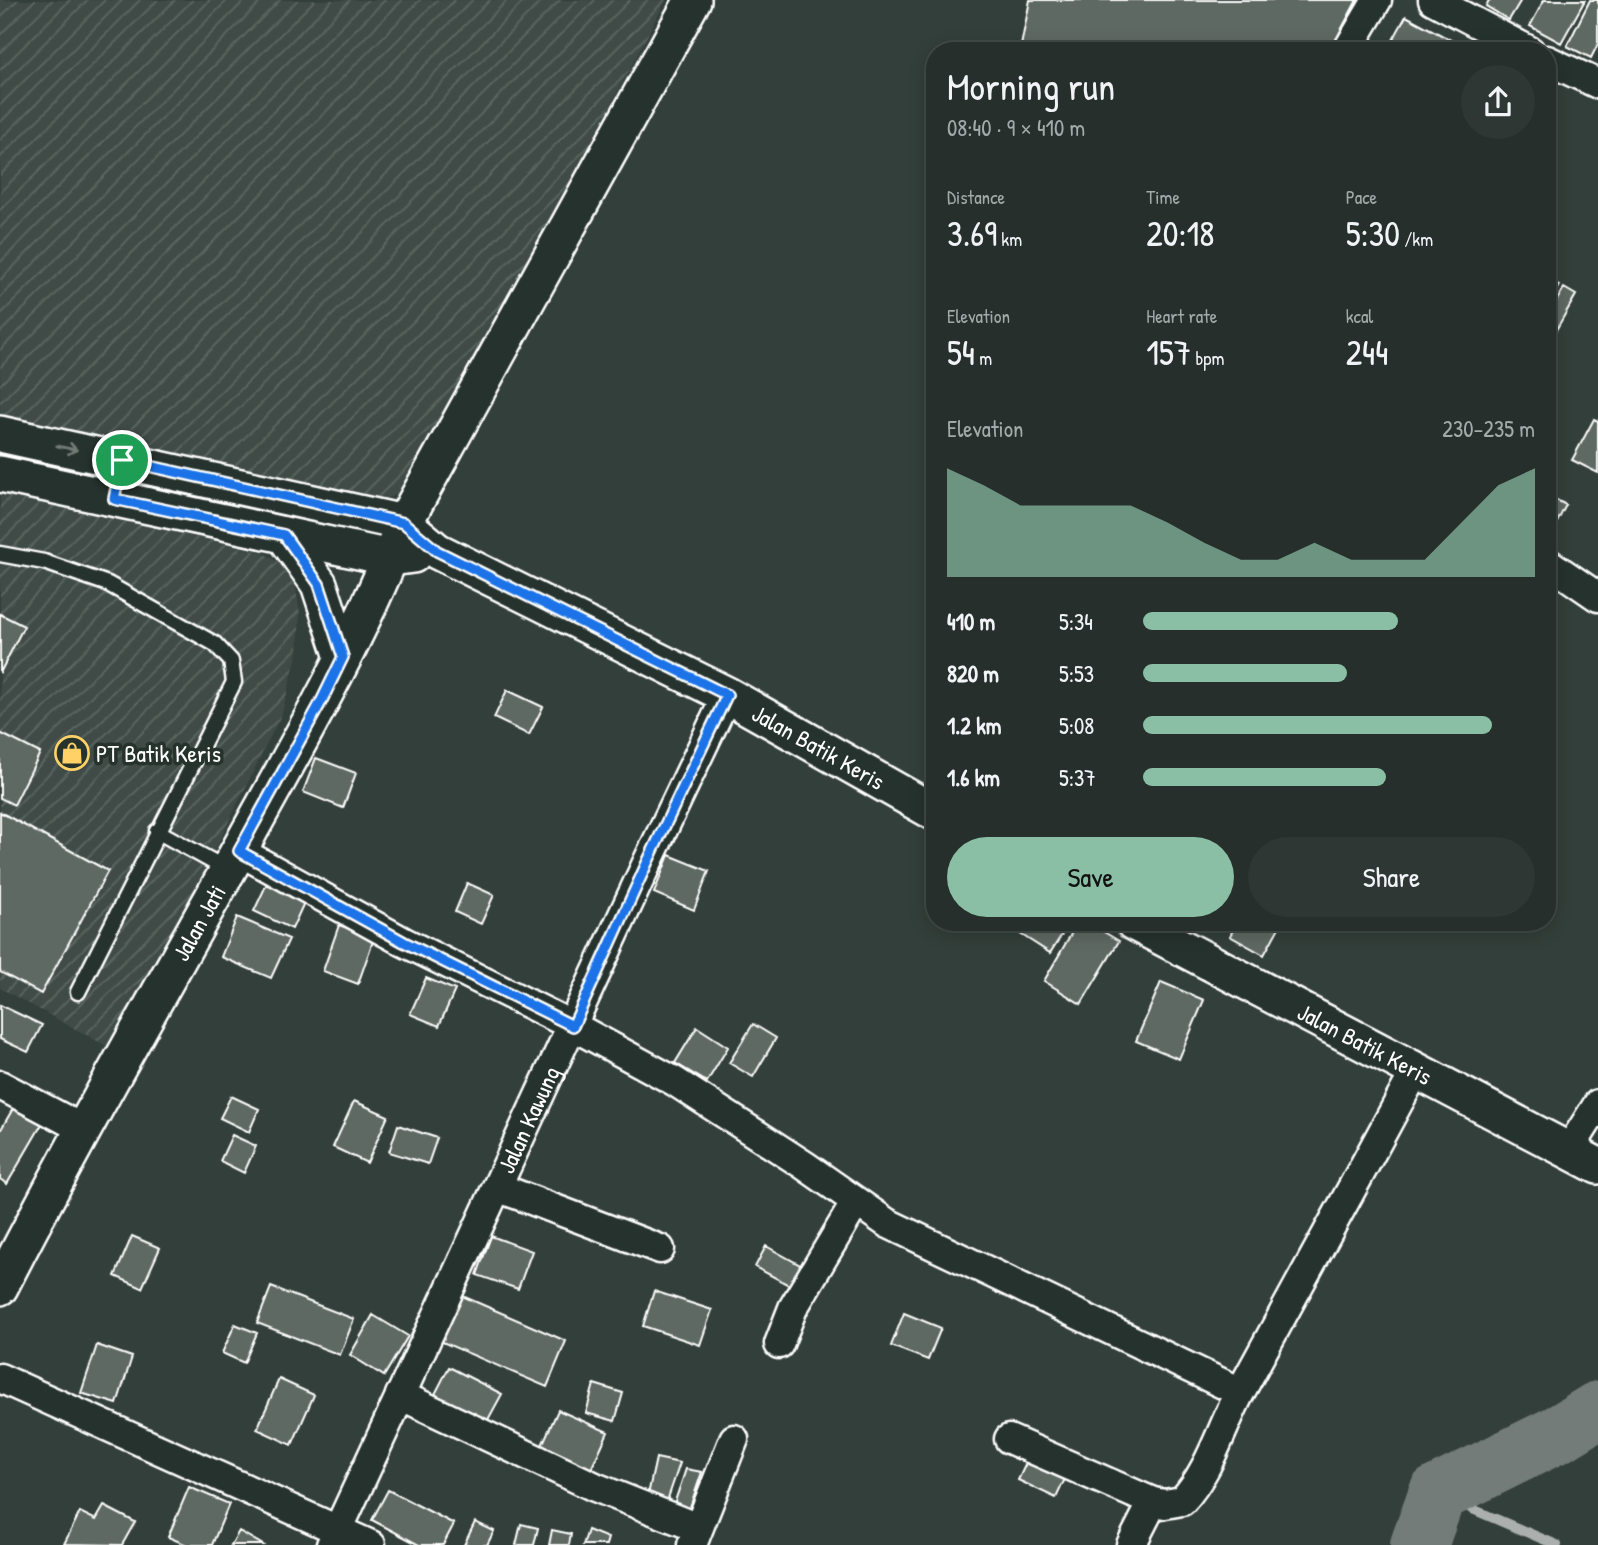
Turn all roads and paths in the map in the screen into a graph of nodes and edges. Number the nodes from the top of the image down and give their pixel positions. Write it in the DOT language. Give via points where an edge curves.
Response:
graph roads {
  1 [pos="693,0"];
  2 [pos="1377,0"];
  3 [pos="1433,0"];
  4 [pos="1352,42"];
  5 [pos="1513,42"];
  6 [pos="1556,64"];
  7 [pos="1598,84"];
  8 [pos="0,434"];
  9 [pos="122,460"];
  10 [pos="0,474"];
  11 [pos="114,499"];
  12 [pos="404,523"];
  13 [pos="284,535"];
  14 [pos="437,551"];
  15 [pos="0,554"];
  16 [pos="391,558"];
  17 [pos="1556,568"];
  18 [pos="1598,597"];
  19 [pos="343,657"];
  20 [pos="727,695"];
  21 [pos="926,805"];
  22 [pos="158,831"];
  23 [pos="233,860"];
  24 [pos="1150,931"];
  25 [pos="78,992"];
  26 [pos="573,1026"];
  27 [pos="1415,1072"];
  28 [pos="0,1085"];
  29 [pos="1598,1104"];
  30 [pos="83,1129"];
  31 [pos="1583,1158"];
  32 [pos="497,1187"];
  33 [pos="856,1202"];
  34 [pos="660,1249"];
  35 [pos="3,1274"];
  36 [pos="779,1344"];
  37 [pos="0,1378"];
  38 [pos="1240,1392"];
  39 [pos="400,1395"];
  40 [pos="734,1439"];
  41 [pos="1009,1439"];
  42 [pos="1153,1502"];
  43 [pos="695,1537"];
  44 [pos="334,1538"];
  45 [pos="372,1545"];
  46 [pos="1131,1545"];
  1 -- 12 [label="street, Jalan Jati"];
  2 -- 4 [label="street"];
  3 -- 5 [label="street"];
  6 -- 7 [label="street"];
  8 -- 9 [label="street, one-way"];
  9 -- 11 [label="street"];
  9 -- 12 [label="street"];
  10 -- 11 [label="street"];
  11 -- 13 [label="street"];
  12 -- 14 [label="street, Jalan Batik Keris"];
  12 -- 16 [label="street, Jalan Jati"];
  13 -- 16 [label="street"];
  13 -- 19 [label="street" via="319,584"];
  14 -- 16 [label="street"];
  14 -- 20 [label="street, Jalan Batik Keris"];
  15 -- 22 [label="lane" via="44,562 108,584 215,644 231,661 234,682"];
  16 -- 19 [label="street, Jalan Jati"];
  17 -- 18 [label="street"];
  19 -- 23 [label="street, Jalan Jati"];
  20 -- 21 [label="street, Jalan Batik Keris"];
  20 -- 26 [label="street, Jalan Kawung"];
  22 -- 23 [label="lane"];
  22 -- 25 [label="lane"];
  23 -- 26 [label="street"];
  23 -- 30 [label="street, Jalan Jati"];
  24 -- 27 [label="street, Jalan Batik Keris"];
  26 -- 32 [label="street, Jalan Kawung"];
  26 -- 33 [label="street" via="717,1107"];
  27 -- 31 [label="street, Jalan Batik Keris"];
  27 -- 38 [label="street"];
  28 -- 30 [label="street"];
  29 -- 31 [label="street"];
  30 -- 35 [label="street, Jalan Jati"];
  32 -- 34 [label="street"];
  32 -- 39 [label="street, Jalan Kawung"];
  33 -- 36 [label="street" via="793,1308"];
  33 -- 38 [label="street" via="909,1234"];
  37 -- 44 [label="street"];
  38 -- 42 [label="street" via="1187,1495 1175,1503"];
  39 -- 43 [label="street"];
  39 -- 44 [label="street, Jalan Kawung"];
  40 -- 43 [label="street"];
  41 -- 42 [label="street"];
  42 -- 46 [label="street"];
  44 -- 45 [label="street"];
}
